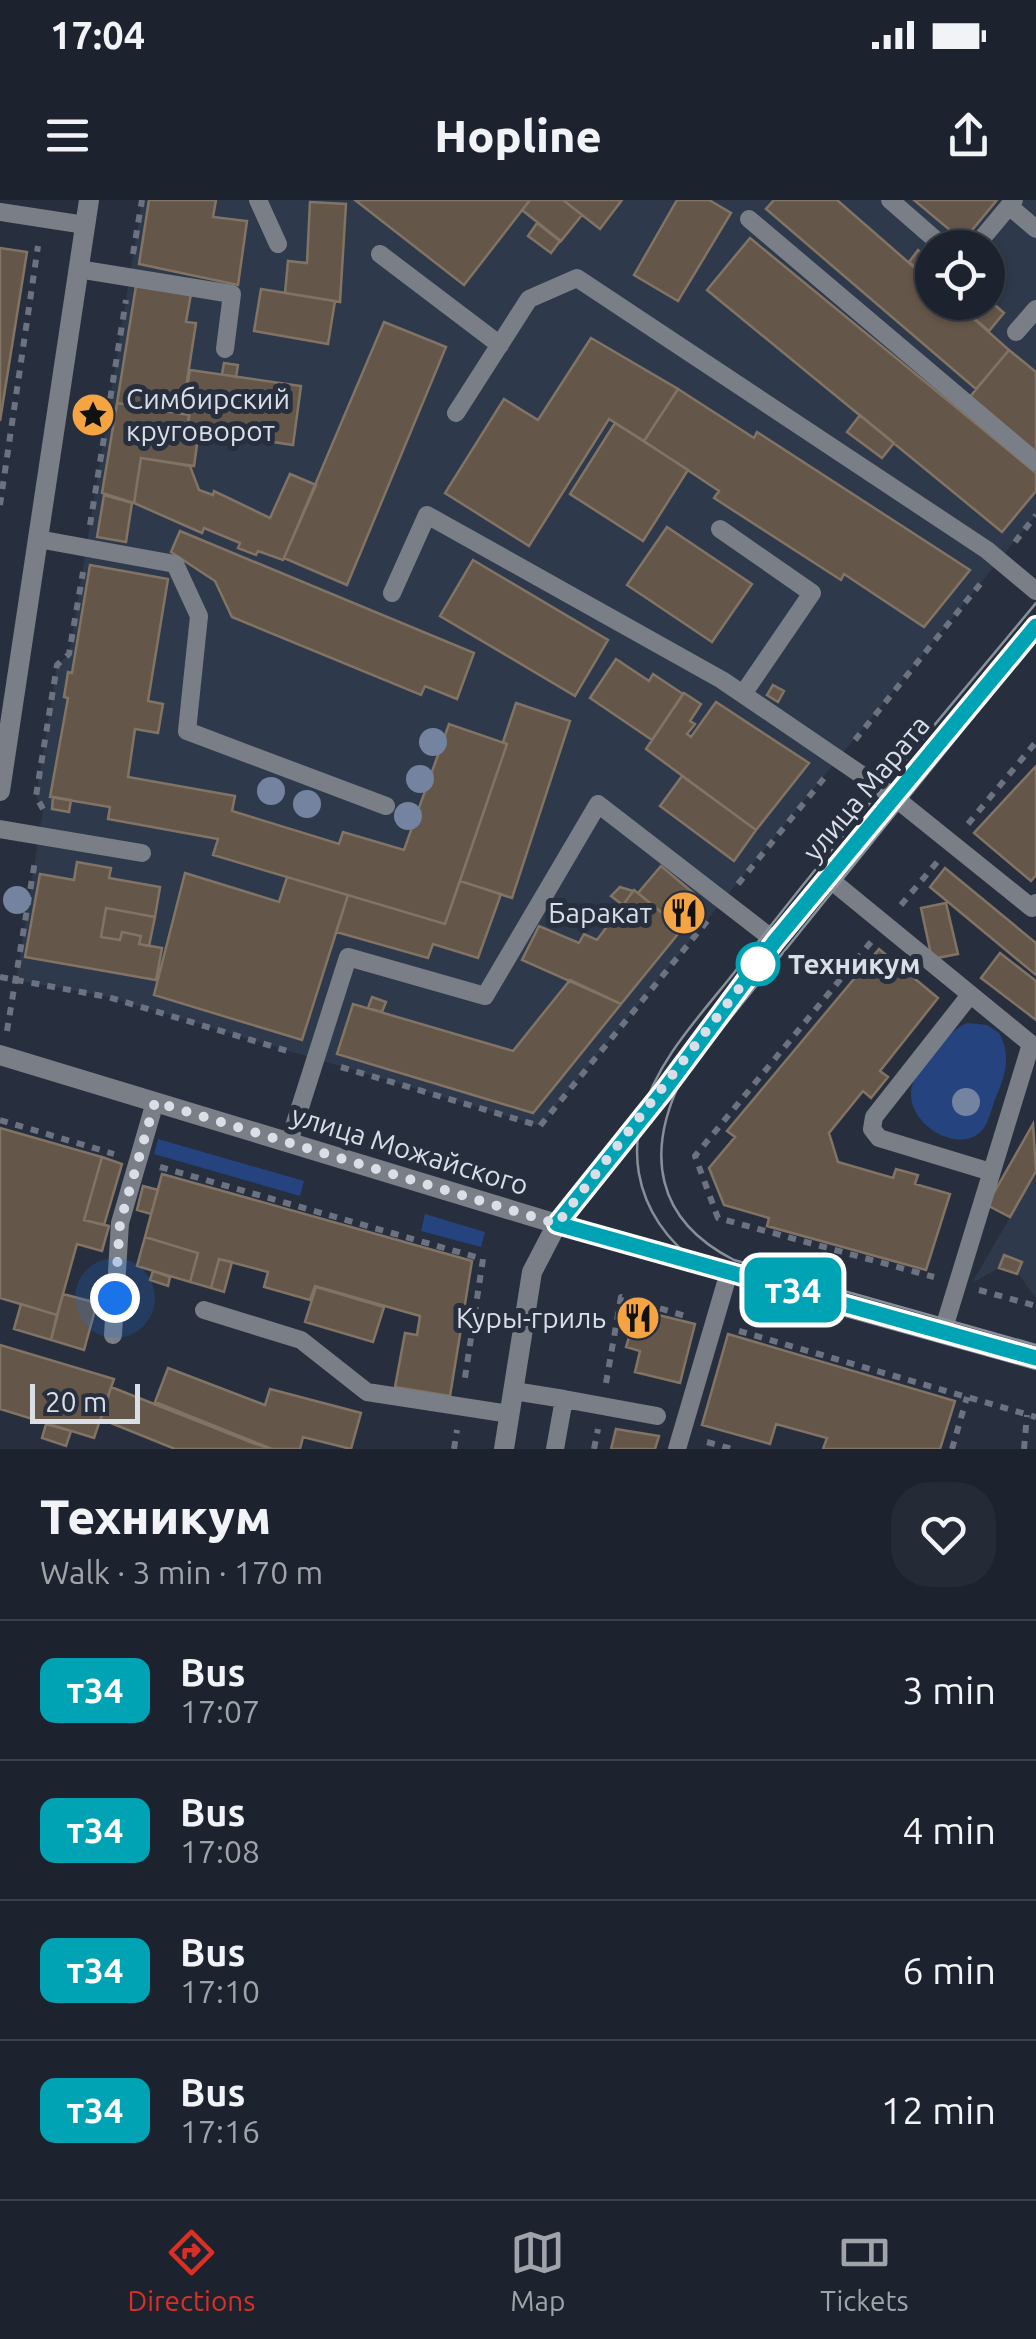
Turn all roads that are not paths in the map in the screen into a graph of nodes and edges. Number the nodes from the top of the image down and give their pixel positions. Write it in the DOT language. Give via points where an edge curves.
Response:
graph roads {
  1 [pos="89,200"];
  2 [pos="258,200"];
  3 [pos="890,200"];
  4 [pos="1011,203"];
  5 [pos="0,212"];
  6 [pos="749,218"];
  7 [pos="85,225"];
  8 [pos="1035,226"];
  9 [pos="924,230"];
  10 [pos="989,230"];
  11 [pos="278,244"];
  12 [pos="380,254"];
  13 [pos="78,268"];
  14 [pos="1036,309"];
  15 [pos="1016,332"];
  16 [pos="500,344"];
  17 [pos="225,349"];
  18 [pos="456,413"];
  19 [pos="1036,462"];
  20 [pos="720,530"];
  21 [pos="38,538"];
  22 [pos="1036,591"];
  23 [pos="392,593"];
  24 [pos="1036,626"];
  25 [pos="8,687"];
  26 [pos="743,694"];
  27 [pos="0,791"];
  28 [pos="894,796"];
  29 [pos="386,806"];
  30 [pos="0,829"];
  31 [pos="142,853"];
  32 [pos="828,877"];
  33 [pos="1036,903"];
  34 [pos="775,941"];
  35 [pos="970,995"];
  36 [pos="2,1056"];
  37 [pos="155,1102"];
  38 [pos="289,1142"];
  39 [pos="991,1172"];
  40 [pos="557,1224"];
  41 [pos="729,1272"];
  42 [pos="204,1310"];
  43 [pos="943,1331"];
  44 [pos="113,1335"];
  45 [pos="1036,1358"];
  46 [pos="514,1390"];
  47 [pos="564,1399"];
  48 [pos="510,1414"];
  49 [pos="657,1416"];
  50 [pos="504,1449"];
  51 [pos="555,1449"];
  52 [pos="678,1449"];
  1 -- 7 [label="street"];
  2 -- 11 [label="lane"];
  3 -- 9 [label="lane"];
  4 -- 8 [label="lane"];
  4 -- 10 [label="lane"];
  5 -- 7 [label="lane"];
  6 -- 19 [label="lane"];
  7 -- 13 [label="street"];
  12 -- 16 [label="lane"];
  13 -- 17 [label="lane" via="232,294"];
  13 -- 21 [label="street"];
  14 -- 15 [label="lane"];
  16 -- 18 [label="lane"];
  16 -- 22 [label="lane" via="529,299 577,278"];
  20 -- 26 [label="lane" via="812,593"];
  21 -- 25 [label="street"];
  21 -- 29 [label="lane" via="175,564 199,616 188,732"];
  23 -- 26 [label="lane" via="427,515"];
  24 -- 28 [label="street, улица Марата"];
  25 -- 27 [label="street"];
  26 -- 28 [label="lane"];
  28 -- 32 [label="street, улица Марата"];
  28 -- 33 [label="lane" via="1032,908"];
  30 -- 31 [label="lane"];
  32 -- 34 [label="street, улица Марата"];
  32 -- 35 [label="lane"];
  34 -- 38 [label="lane" via="598,804 484,996 348,956"];
  34 -- 40 [label="street, улица Марата"];
  35 -- 39 [label="lane" via="1030,1044"];
  35 -- 39 [label="lane" via="874,1116 872,1129 878,1138"];
  36 -- 37 [label="street, улица Можайского"];
  37 -- 38 [label="street, улица Можайского"];
  37 -- 44 [label="lane" via="120,1223"];
  38 -- 40 [label="street, улица Можайского"];
  39 -- 43 [label="lane"];
  40 -- 41 [label="street, улица Можайского"];
  40 -- 46 [label="street, улица Марата" via="532,1272"];
  41 -- 43 [label="street, улица Можайского"];
  41 -- 52 [label="lane"];
  42 -- 48 [label="lane" via="301,1340 366,1392"];
  43 -- 45 [label="street, улица Можайского"];
  46 -- 47 [label="lane"];
  46 -- 48 [label="street, улица Марата"];
  47 -- 49 [label="lane"];
  47 -- 51 [label="lane"];
  48 -- 50 [label="street, улица Марата"];
}
